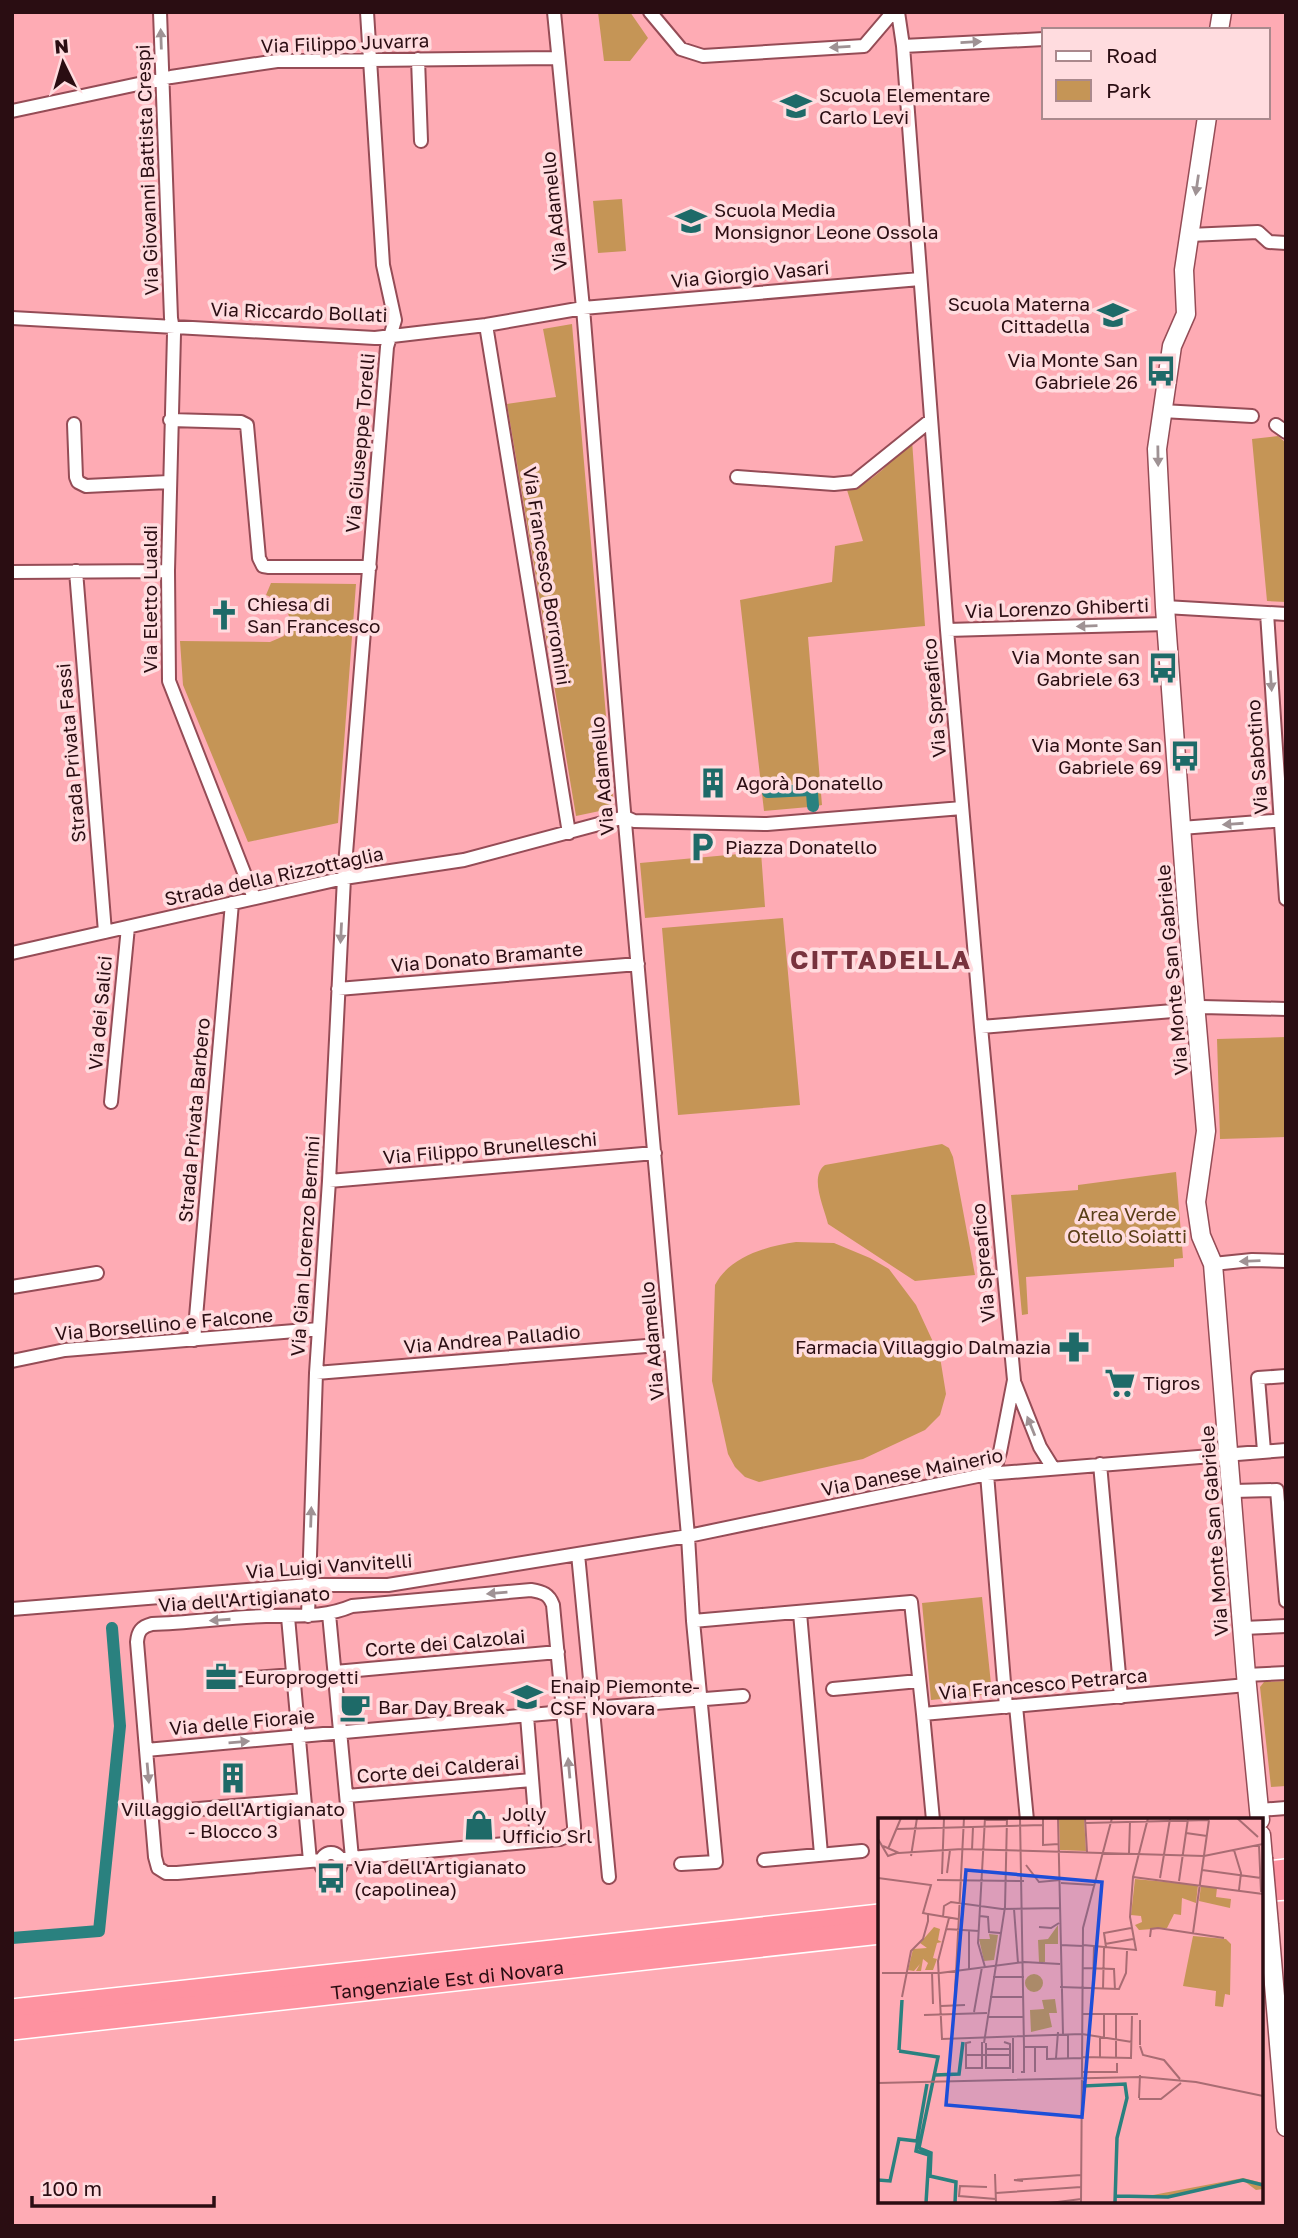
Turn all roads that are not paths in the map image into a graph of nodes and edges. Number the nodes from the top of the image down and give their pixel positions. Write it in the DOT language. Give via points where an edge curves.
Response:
graph roads {
  1 [pos="160,12"];
  2 [pos="367,12"];
  3 [pos="554,12"];
  4 [pos="650,12"];
  5 [pos="893,12"];
  6 [pos="898,12"];
  7 [pos="1042,39"];
  8 [pos="903,46"];
  9 [pos="558,58"];
  10 [pos="369,60"];
  11 [pos="418,60"];
  12 [pos="163,79"];
  13 [pos="12,111"];
  14 [pos="1207,119"];
  15 [pos="421,141"];
  16 [pos="1189,235"];
  17 [pos="1286,243"];
  18 [pos="920,279"];
  19 [pos="583,308"];
  20 [pos="12,318"];
  21 [pos="486,325"];
  22 [pos="173,326"];
  23 [pos="391,336"];
  24 [pos="1162,411"];
  25 [pos="1252,416"];
  26 [pos="931,419"];
  27 [pos="170,420"];
  28 [pos="74,424"];
  29 [pos="737,477"];
  30 [pos="169,482"];
  31 [pos="370,567"];
  32 [pos="76,571"];
  33 [pos="168,571"];
  34 [pos="12,572"];
  35 [pos="1267,613"];
  36 [pos="1286,614"];
  37 [pos="1166,616"];
  38 [pos="947,631"];
  39 [pos="962,808"];
  40 [pos="625,817"];
  41 [pos="1283,820"];
  42 [pos="1181,828"];
  43 [pos="569,833"];
  44 [pos="344,878"];
  45 [pos="254,898"];
  46 [pos="1286,899"];
  47 [pos="232,903"];
  48 [pos="128,927"];
  49 [pos="105,932"];
  50 [pos="12,953"];
  51 [pos="638,964"];
  52 [pos="338,989"];
  53 [pos="1196,1008"];
  54 [pos="1286,1009"];
  55 [pos="981,1027"];
  56 [pos="111,1102"];
  57 [pos="655,1153"];
  58 [pos="329,1181"];
  59 [pos="1286,1261"];
  60 [pos="1213,1264"];
  61 [pos="97,1273"];
  62 [pos="12,1287"];
  63 [pos="319,1329"];
  64 [pos="194,1340"];
  65 [pos="671,1343"];
  66 [pos="12,1361"];
  67 [pos="316,1373"];
  68 [pos="1286,1376"];
  69 [pos="1014,1380"];
  70 [pos="1286,1450"];
  71 [pos="1264,1451"];
  72 [pos="1229,1454"];
  73 [pos="1100,1464"];
  74 [pos="1053,1468"];
  75 [pos="987,1474"];
  76 [pos="1233,1491"];
  77 [pos="688,1536"];
  78 [pos="578,1554"];
  79 [pos="309,1585"];
  80 [pos="1286,1601"];
  81 [pos="12,1609"];
  82 [pos="800,1612"];
  83 [pos="329,1614"];
  84 [pos="308,1616"];
  85 [pos="289,1617"];
  86 [pos="694,1621"];
  87 [pos="1286,1626"];
  88 [pos="1243,1628"];
  89 [pos="558,1652"];
  90 [pos="335,1672"];
  91 [pos="1286,1673"];
  92 [pos="293,1675"];
  93 [pos="1247,1680"];
  94 [pos="919,1681"];
  95 [pos="219,1682"];
  96 [pos="833,1689"];
  97 [pos="743,1696"];
  98 [pos="1121,1697"];
  99 [pos="701,1699"];
  100 [pos="1011,1707"];
  101 [pos="593,1708"];
  102 [pos="564,1712"];
  103 [pos="923,1714"];
  104 [pos="527,1716"];
  105 [pos="341,1733"];
  106 [pos="299,1737"];
  107 [pos="146,1750"];
  108 [pos="532,1780"];
  109 [pos="347,1796"];
  110 [pos="304,1800"];
  111 [pos="1286,1808"];
  112 [pos="152,1813"];
  113 [pos="1259,1815"];
  114 [pos="933,1818"];
  115 [pos="1027,1818"];
  116 [pos="537,1841"];
  117 [pos="862,1851"];
  118 [pos="821,1854"];
  119 [pos="346,1858"];
  120 [pos="764,1860"];
  121 [pos="315,1861"];
  122 [pos="681,1864"];
  123 [pos="1263,1866"];
  124 [pos="1286,1871"];
  125 [pos="1263,1874"];
  126 [pos="609,1877"];
  127 [pos="1286,1888"];
  128 [pos="1263,1891"];
  129 [pos="878,1916"];
  130 [pos="878,1932"];
  131 [pos="12,2011"];
  132 [pos="12,2028"];
  133 [pos="1286,2127"];
  12 -- 1 [label="street, Via Giovanni Battista Crespi, one-way"];
  2 -- 10 [label="street, Via Giuseppe Torelli"];
  3 -- 9 [label="street, Via Adamello"];
  5 -- 4 [label="street, one-way" via="864,46 703,56 681,49"];
  6 -- 8 [label="street, Via Spreafico"];
  8 -- 7 [label="street, one-way"];
  8 -- 18 [label="street, Via Spreafico"];
  9 -- 11 [label="street, Via Filippo Juvarra"];
  9 -- 19 [label="street, Via Adamello"];
  10 -- 11 [label="street, Via Filippo Juvarra"];
  10 -- 12 [label="street, Via Filippo Juvarra" via="277,61"];
  10 -- 23 [label="street, Via Giuseppe Torelli" via="383,265 395,320"];
  11 -- 15 [label="street"];
  12 -- 13 [label="street, Via Filippo Juvarra"];
  12 -- 22 [label="street, Via Giovanni Battista Crespi"];
  14 -- 16 [label="street, Via Monte San Gabriele, one-way"];
  16 -- 17 [label="street" via="1258,232 1269,242"];
  16 -- 24 [label="street, Via Monte San Gabriele" via="1184,270 1186,314 1172,346"];
  18 -- 19 [label="street, Via Giorgio Vasari"];
  18 -- 26 [label="street, Via Spreafico"];
  19 -- 21 [label="street, Via Riccardo Bollati"];
  19 -- 40 [label="street, Via Adamello"];
  20 -- 22 [label="street, Via Riccardo Bollati"];
  21 -- 23 [label="street, Via Riccardo Bollati"];
  21 -- 43 [label="street, Via Francesco Borromini"];
  22 -- 23 [label="street, Via Riccardo Bollati"];
  22 -- 27 [label="street, Via Eletto Lualdi"];
  23 -- 31 [label="street, Via Giuseppe Torelli"];
  24 -- 25 [label="street"];
  24 -- 37 [label="street, Via Monte San Gabriele, one-way" via="1157,450"];
  26 -- 29 [label="street" via="854,481 834,484"];
  26 -- 38 [label="street, Via Spreafico"];
  27 -- 30 [label="street, Via Eletto Lualdi"];
  27 -- 31 [label="street" via="247,425 263,566"];
  28 -- 30 [label="street" via="78,482"];
  30 -- 33 [label="street, Via Eletto Lualdi"];
  31 -- 44 [label="street, Via Giuseppe Torelli"];
  32 -- 33 [label="street"];
  32 -- 34 [label="street"];
  32 -- 49 [label="street, Strada Privata Fassi"];
  33 -- 45 [label="street, Via Eletto Lualdi" via="169,681"];
  35 -- 36 [label="street, Via Lorenzo Ghiberti"];
  35 -- 37 [label="street, Via Lorenzo Ghiberti"];
  35 -- 41 [label="street, Via Sabotino, one-way"];
  37 -- 38 [label="street, Via Lorenzo Ghiberti, one-way"];
  37 -- 42 [label="street, Via Monte San Gabriele"];
  38 -- 39 [label="street, Via Spreafico"];
  39 -- 40 [label="street" via="767,824 634,821"];
  39 -- 55 [label="street, Via Spreafico"];
  40 -- 43 [label="street, Strada della Rizzottaglia"];
  40 -- 51 [label="street, Via Adamello"];
  41 -- 42 [label="street, one-way"];
  41 -- 46 [label="street, Via Sabotino"];
  42 -- 53 [label="street, Via Monte San Gabriele"];
  43 -- 44 [label="street, Strada della Rizzottaglia" via="464,860"];
  44 -- 45 [label="street, Strada della Rizzottaglia"];
  44 -- 52 [label="street, Via Gian Lorenzo Bernini, one-way"];
  45 -- 47 [label="street, Strada della Rizzottaglia"];
  47 -- 48 [label="street, Strada della Rizzottaglia"];
  47 -- 64 [label="street, Strada Privata Barbero"];
  48 -- 49 [label="street, Strada della Rizzottaglia"];
  48 -- 56 [label="street, Via dei Salici"];
  49 -- 50 [label="street, Strada della Rizzottaglia"];
  51 -- 52 [label="street, Via Donato Bramante"];
  51 -- 57 [label="street, Via Adamello"];
  52 -- 58 [label="street, Via Gian Lorenzo Bernini"];
  53 -- 54 [label="street"];
  53 -- 55 [label="street"];
  53 -- 60 [label="street, Via Monte San Gabriele" via="1206,1131 1196,1202 1201,1237"];
  55 -- 69 [label="street, Via Spreafico"];
  57 -- 58 [label="street, Via Filippo Brunelleschi"];
  57 -- 65 [label="street, Via Adamello"];
  58 -- 63 [label="street, Via Gian Lorenzo Bernini"];
  59 -- 60 [label="street, one-way"];
  60 -- 72 [label="street, Via Monte San Gabriele"];
  61 -- 62 [label="street"];
  63 -- 64 [label="street, Via Borsellino e Falcone"];
  63 -- 67 [label="street, Via Gian Lorenzo Bernini"];
  64 -- 66 [label="street, Via Borsellino e Falcone" via="65,1350"];
  65 -- 67 [label="street, Via Andrea Palladio"];
  65 -- 77 [label="street, Via Adamello"];
  79 -- 67 [label="street, Via Gian Lorenzo Bernini, one-way"];
  68 -- 71 [label="street" via="1258,1378"];
  74 -- 69 [label="street, Via Spreafico, one-way"];
  69 -- 75 [label="street, Via Spreafico" via="1000,1452"];
  70 -- 71 [label="street, Via Danese Mainerio"];
  71 -- 72 [label="street, Via Danese Mainerio"];
  72 -- 73 [label="street, Via Danese Mainerio"];
  72 -- 76 [label="street, Via Monte San Gabriele"];
  73 -- 74 [label="street, Via Danese Mainerio"];
  73 -- 98 [label="street"];
  74 -- 75 [label="street, Via Danese Mainerio"];
  75 -- 77 [label="street, Via Danese Mainerio"];
  75 -- 100 [label="street"];
  76 -- 80 [label="street" via="1277,1490"];
  76 -- 88 [label="street, Via Monte San Gabriele"];
  77 -- 78 [label="street, Via Luigi Vanvitelli"];
  77 -- 86 [label="street"];
  78 -- 79 [label="street, Via Luigi Vanvitelli" via="388,1585"];
  78 -- 101 [label="street"];
  79 -- 81 [label="street, Via Luigi Vanvitelli"];
  79 -- 84 [label="street, Via Gian Lorenzo Bernini"];
  82 -- 86 [label="street, Via Francesco Petrarca"];
  82 -- 94 [label="street, Via Francesco Petrarca" via="911,1602"];
  82 -- 118 [label="street"];
  83 -- 84 [label="street, Via dell'Artigianato"];
  89 -- 83 [label="street, Via dell'Artigianato, one-way" via="554,1605 542,1591 352,1606"];
  83 -- 90 [label="street"];
  84 -- 85 [label="street, Via dell'Artigianato"];
  85 -- 92 [label="street"];
  85 -- 107 [label="street, Via dell'Artigianato, one-way" via="143,1626 136,1642"];
  86 -- 99 [label="street"];
  87 -- 88 [label="street"];
  88 -- 93 [label="street, Via Monte San Gabriele"];
  89 -- 90 [label="street, Corte dei Calzolai"];
  89 -- 102 [label="street, Via dell'Artigianato"];
  90 -- 105 [label="street"];
  91 -- 93 [label="street, Via Francesco Petrarca"];
  92 -- 95 [label="street"];
  92 -- 106 [label="street"];
  93 -- 98 [label="street, Via Francesco Petrarca"];
  93 -- 113 [label="street, Via Monte San Gabriele"];
  94 -- 96 [label="street"];
  94 -- 103 [label="street, Via Francesco Petrarca"];
  97 -- 99 [label="street"];
  98 -- 100 [label="street, Via Francesco Petrarca"];
  99 -- 101 [label="street"];
  99 -- 122 [label="street" via="716,1862"];
  100 -- 103 [label="street, Via Francesco Petrarca"];
  100 -- 115 [label="street"];
  101 -- 126 [label="street"];
  102 -- 104 [label="street, Via delle Fioraie"];
  116 -- 102 [label="street, Via dell'Artigianato, one-way" via="574,1833"];
  103 -- 114 [label="street"];
  104 -- 105 [label="street, Via delle Fioraie"];
  104 -- 108 [label="street"];
  105 -- 106 [label="street, Via delle Fioraie"];
  105 -- 109 [label="street"];
  107 -- 106 [label="street, Via delle Fioraie, one-way"];
  106 -- 110 [label="street"];
  107 -- 112 [label="street, Via dell'Artigianato, one-way"];
  108 -- 109 [label="street, Corte dei Calderai"];
  108 -- 116 [label="street"];
  109 -- 119 [label="street"];
  110 -- 112 [label="street"];
  110 -- 121 [label="street"];
  111 -- 113 [label="street"];
  112 -- 121 [label="street, Via dell'Artigianato" via="155,1857 158,1868 166,1873"];
  116 -- 119 [label="street, Via dell'Artigianato"];
  117 -- 118 [label="street"];
  118 -- 120 [label="street"];
  119 -- 121 [label="street, Via dell'Artigianato" via="332,1872"];
  123 -- 124 [label="highway"];
  125 -- 133 [label="street, bridge"];
  127 -- 128 [label="highway"];
  129 -- 131 [label="highway, Tangenziale Est di Novara"];
  130 -- 132 [label="highway, Tangenziale Est di Novara"];
}
